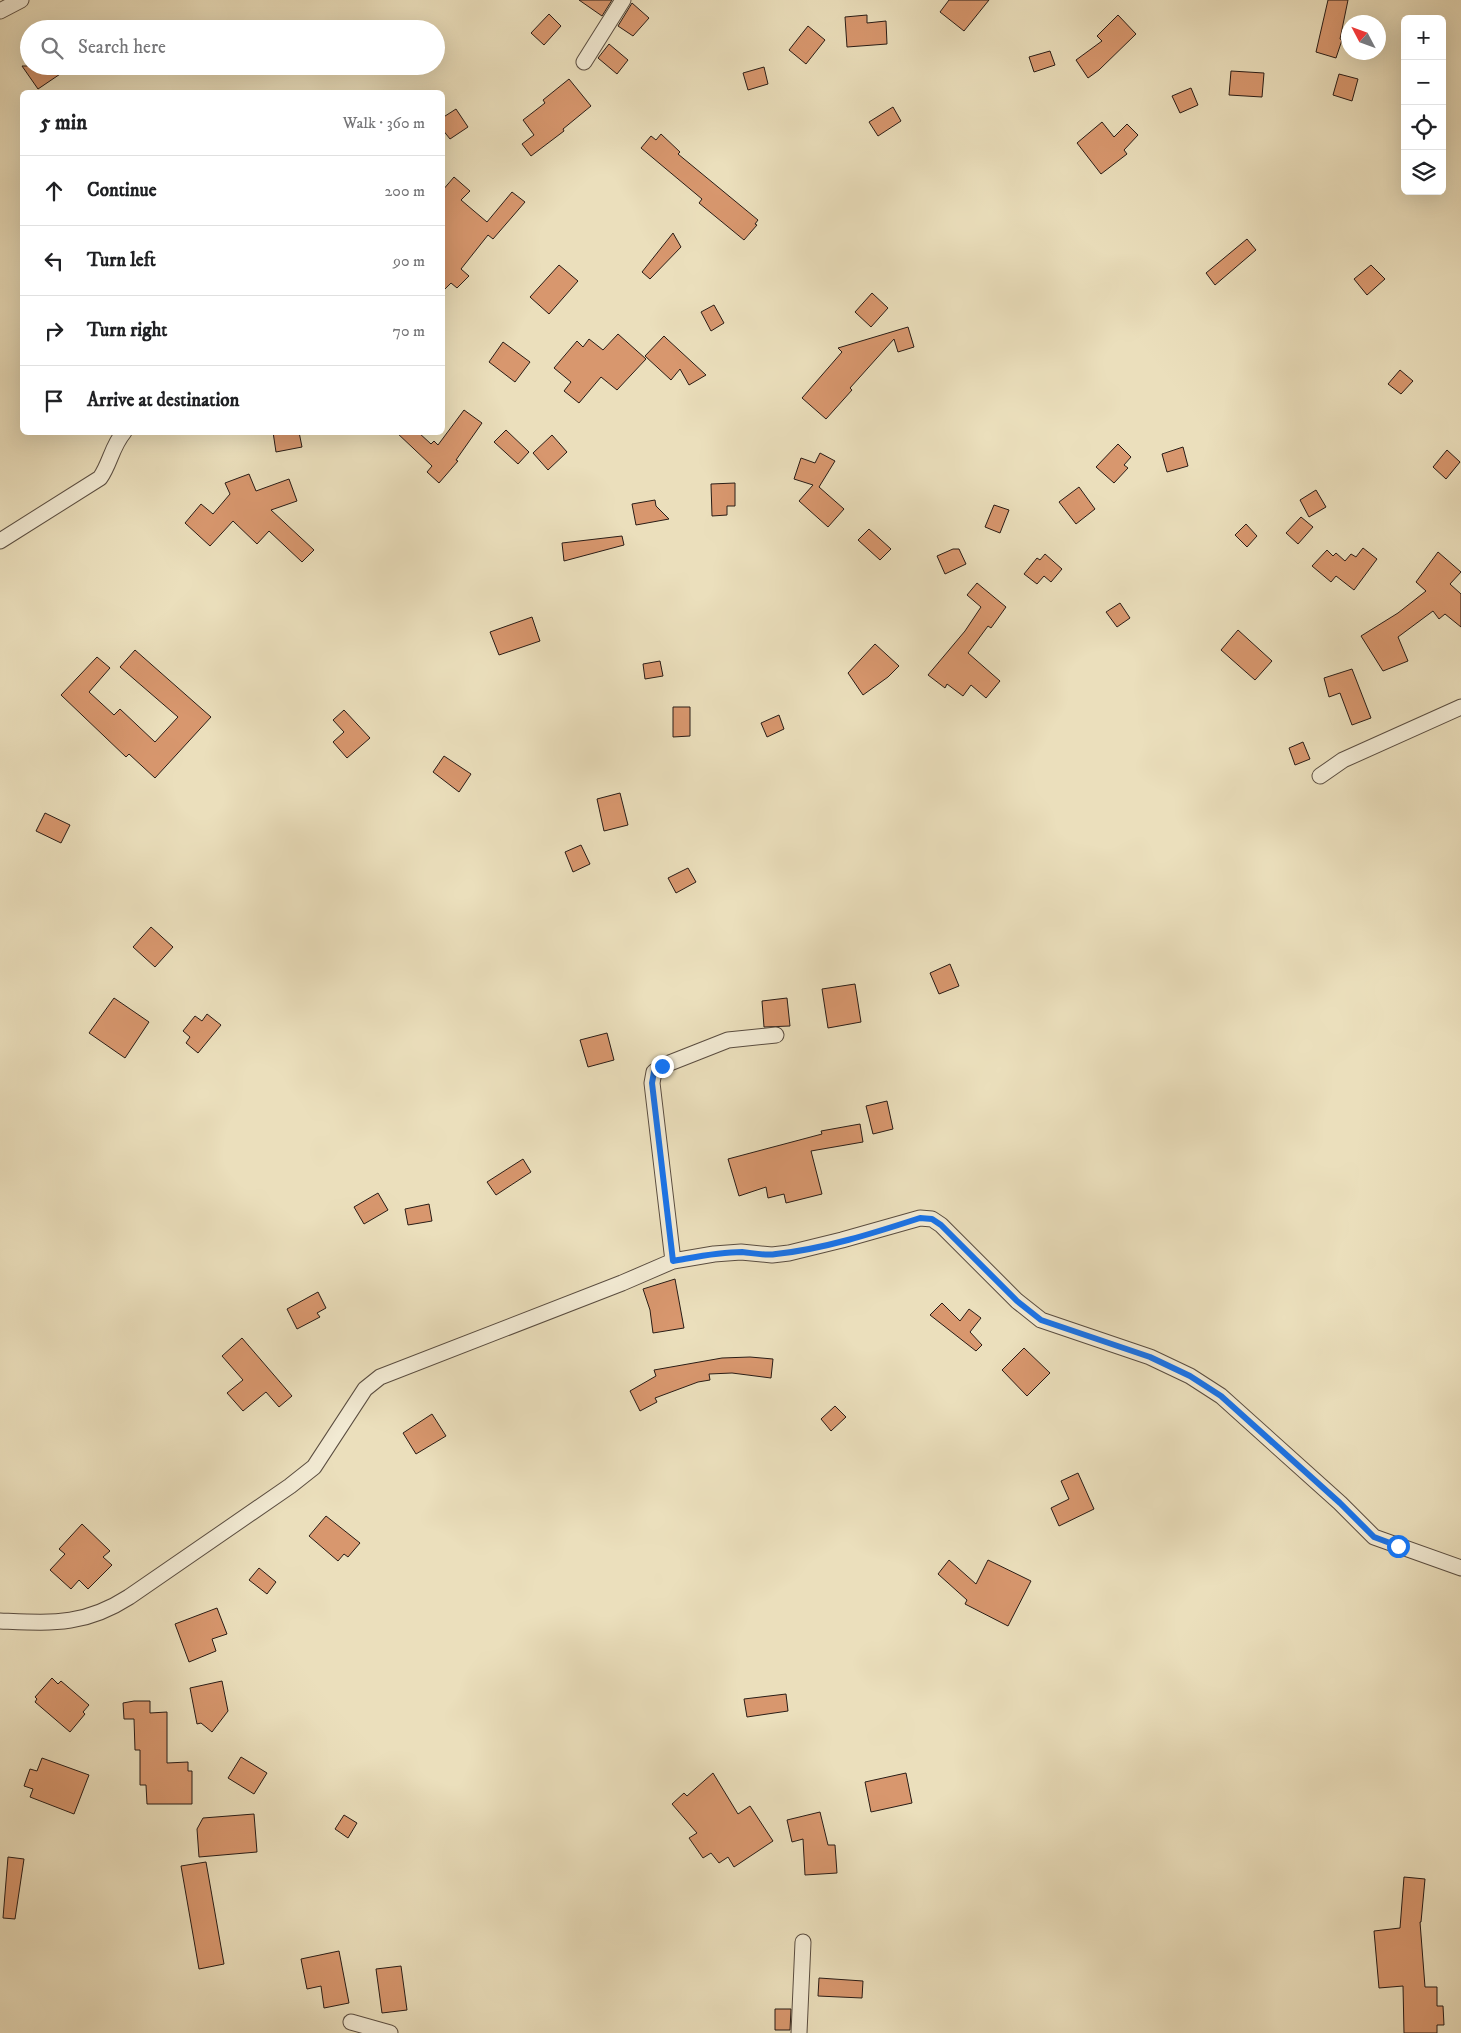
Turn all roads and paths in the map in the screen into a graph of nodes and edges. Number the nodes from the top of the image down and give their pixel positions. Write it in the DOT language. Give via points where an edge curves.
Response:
graph roads {
  1 [pos="21,0"];
  2 [pos="623,0"];
  3 [pos="0,11"];
  4 [pos="584,62"];
  5 [pos="122,435"];
  6 [pos="0,541"];
  7 [pos="1461,707"];
  8 [pos="1320,776"];
  9 [pos="776,1035"];
  10 [pos="673,1261"];
  11 [pos="1461,1568"];
  12 [pos="0,1621"];
  13 [pos="803,1942"];
  14 [pos="351,2022"];
  15 [pos="390,2033"];
  16 [pos="799,2033"];
  1 -- 3 [label="street"];
  2 -- 4 [label="street"];
  5 -- 6 [label="street" via="100,478"];
  7 -- 8 [label="street" via="1343,760"];
  9 -- 10 [label="street" via="728,1040 654,1072 652,1083"];
  10 -- 11 [label="street" via="741,1252 789,1253 920,1218 932,1219 1041,1320 1150,1357 1190,1376 1221,1396 1374,1537"];
  10 -- 12 [label="street" via="380,1377 365,1389 314,1467 110,1609 83,1619 47,1623"];
  13 -- 16 [label="street"];
  14 -- 15 [label="street"];
}
